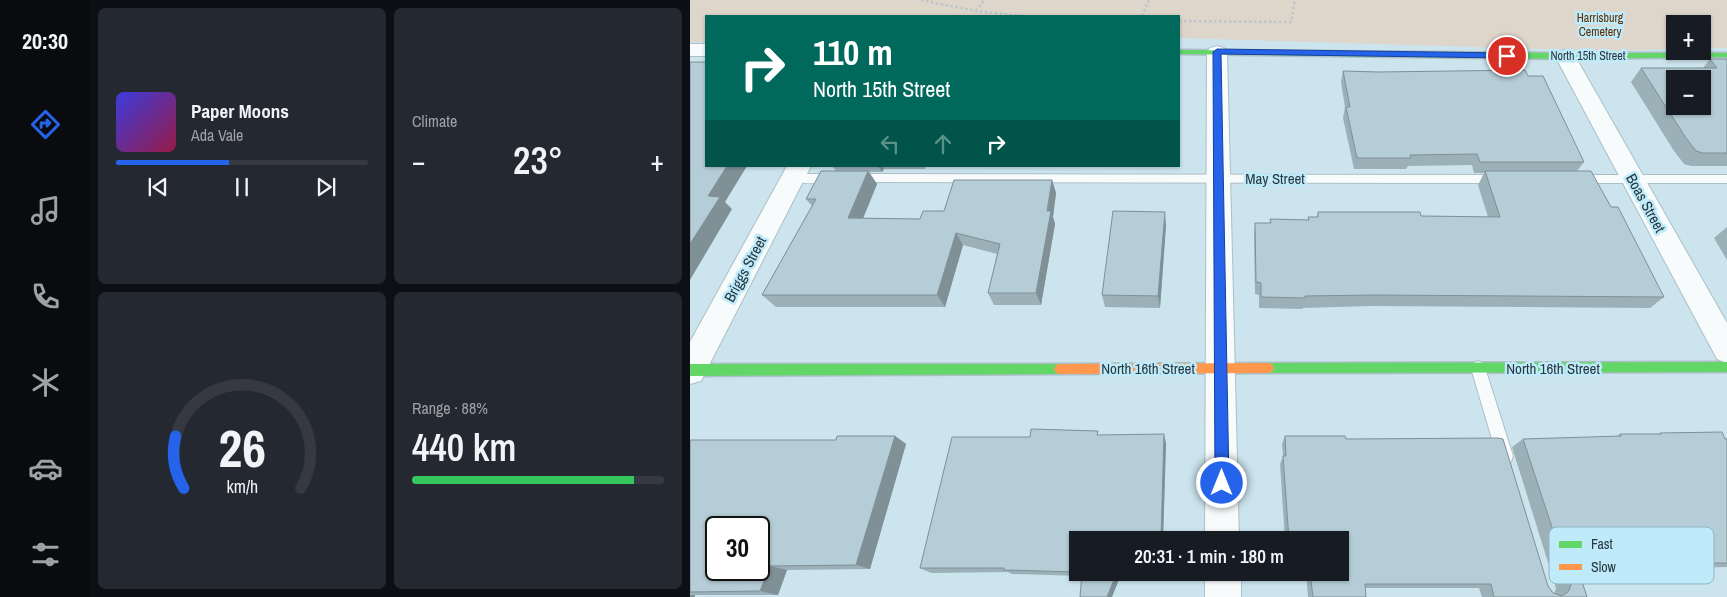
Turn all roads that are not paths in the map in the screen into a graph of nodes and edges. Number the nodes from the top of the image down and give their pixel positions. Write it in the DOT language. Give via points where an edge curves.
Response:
graph roads {
  1 [pos="690,50"];
  2 [pos="705,50"];
  3 [pos="1180,52"];
  4 [pos="1217,52"];
  5 [pos="1727,54"];
  6 [pos="1566,56"];
  7 [pos="796,172"];
  8 [pos="1218,178"];
  9 [pos="1514,179"];
  10 [pos="1564,179"];
  11 [pos="1633,179"];
  12 [pos="1727,179"];
  13 [pos="1727,350"];
  14 [pos="1727,367"];
  15 [pos="1221,368"];
  16 [pos="1478,368"];
  17 [pos="690,370"];
  18 [pos="1509,469"];
  19 [pos="1222,531"];
  20 [pos="1223,581"];
  21 [pos="1223,597"];
  1 -- 2 [label="street"];
  3 -- 4 [label="street, North 15th Street"];
  4 -- 6 [label="street, North 15th Street"];
  4 -- 8 [label="street"];
  5 -- 6 [label="street, North 15th Street"];
  6 -- 11 [label="street, Boas Street"];
  7 -- 8 [label="lane, May Street"];
  7 -- 17 [label="street, Briggs Street"];
  8 -- 9 [label="lane, May Street"];
  8 -- 15 [label="street"];
  10 -- 11 [label="lane"];
  11 -- 12 [label="lane"];
  11 -- 13 [label="street, Boas Street"];
  14 -- 16 [label="street, North 16th Street"];
  15 -- 16 [label="street, North 16th Street"];
  15 -- 17 [label="street, North 16th Street"];
  15 -- 19 [label="street"];
  16 -- 18 [label="lane"];
  20 -- 21 [label="street"];
}
